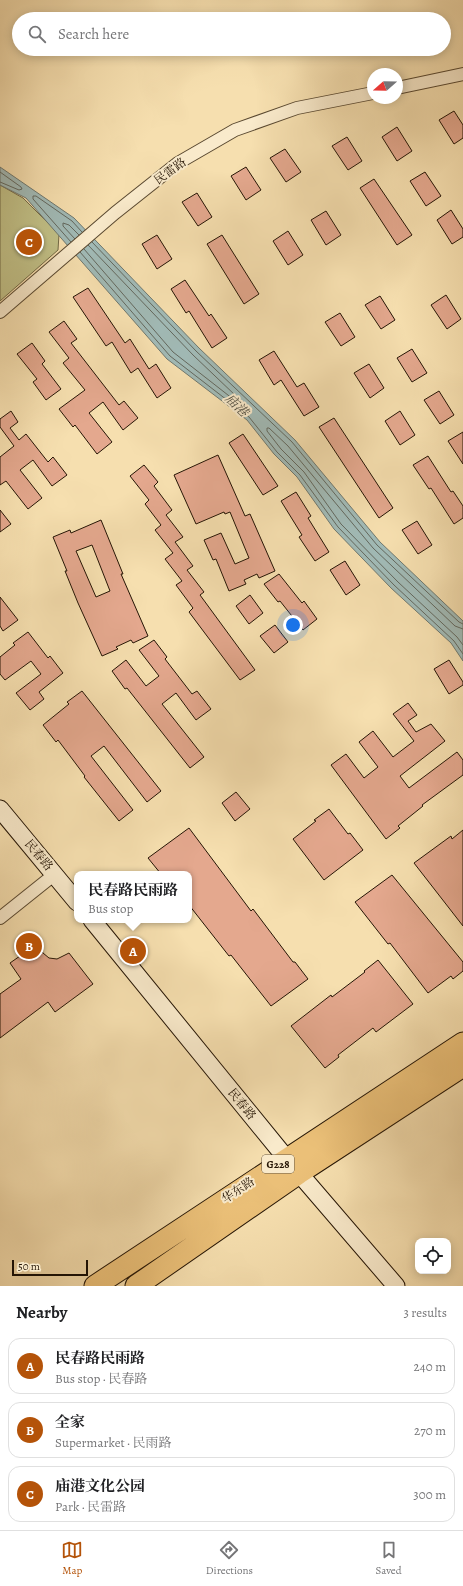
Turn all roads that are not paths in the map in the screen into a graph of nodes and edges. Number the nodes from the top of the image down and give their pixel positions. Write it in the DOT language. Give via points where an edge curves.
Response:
graph roads {
  1 [pos="463,74"];
  2 [pos="403,87"];
  3 [pos="367,93"];
  4 [pos="0,312"];
  5 [pos="0,809"];
  6 [pos="55,874"];
  7 [pos="74,898"];
  8 [pos="0,918"];
  9 [pos="94,923"];
  10 [pos="463,1043"];
  11 [pos="463,1066"];
  12 [pos="293,1166"];
  13 [pos="95,1286"];
  14 [pos="136,1286"];
  15 [pos="396,1286"];
  1 -- 2 [label="street"];
  3 -- 4 [label="street, 民雷路" via="297,108 235,130 178,163 115,213"];
  5 -- 6 [label="street, 民春路"];
  6 -- 7 [label="street, 民春路"];
  6 -- 8 [label="street"];
  9 -- 12 [label="street, 民春路"];
  10 -- 12 [label="highway, 华东路 / G228"];
  11 -- 12 [label="highway, 华东路 / G228"];
  12 -- 13 [label="highway, 华东路 / G228"];
  12 -- 14 [label="highway, 华东路 / G228"];
  12 -- 15 [label="street, 民春路"];
}
